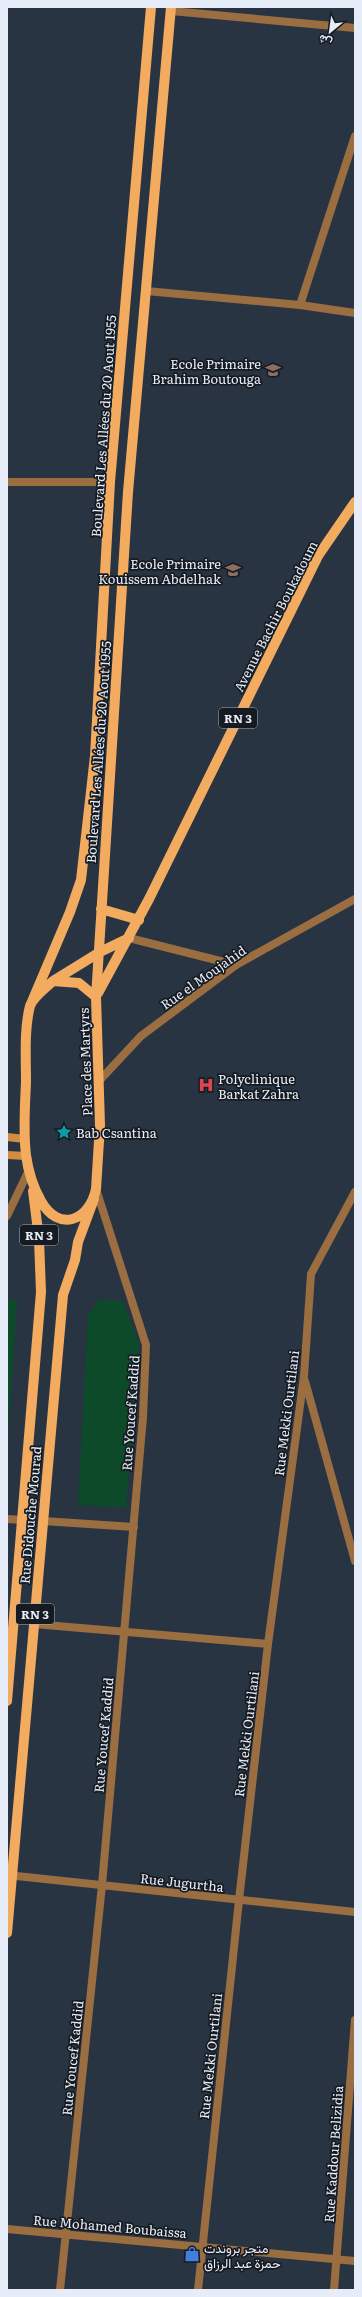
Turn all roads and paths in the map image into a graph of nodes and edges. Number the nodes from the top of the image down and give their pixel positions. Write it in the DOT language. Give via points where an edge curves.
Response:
graph roads {
  1 [pos="151,7"];
  2 [pos="171,9"];
  3 [pos="355,28"];
  4 [pos="355,136"];
  5 [pos="146,291"];
  6 [pos="300,305"];
  7 [pos="355,313"];
  8 [pos="7,482"];
  9 [pos="110,482"];
  10 [pos="355,502"];
  11 [pos="355,899"];
  12 [pos="101,909"];
  13 [pos="139,920"];
  14 [pos="129,938"];
  15 [pos="100,952"];
  16 [pos="236,965"];
  17 [pos="53,981"];
  18 [pos="96,997"];
  19 [pos="31,1004"];
  20 [pos="99,1081"];
  21 [pos="7,1137"];
  22 [pos="25,1139"];
  23 [pos="7,1154"];
  24 [pos="26,1156"];
  25 [pos="30,1174"];
  26 [pos="355,1192"];
  27 [pos="95,1194"];
  28 [pos="7,1216"];
  29 [pos="304,1376"];
  30 [pos="7,1519"];
  31 [pos="22,1520"];
  32 [pos="43,1521"];
  33 [pos="134,1527"];
  34 [pos="355,1561"];
  35 [pos="10,1621"];
  36 [pos="34,1624"];
  37 [pos="124,1632"];
  38 [pos="268,1644"];
  39 [pos="7,1701"];
  40 [pos="10,1876"];
  41 [pos="102,1885"];
  42 [pos="239,1900"];
  43 [pos="355,1912"];
  44 [pos="7,1933"];
  45 [pos="355,2020"];
  46 [pos="7,2229"];
  47 [pos="65,2234"];
  48 [pos="202,2247"];
  49 [pos="337,2260"];
  50 [pos="355,2261"];
  51 [pos="60,2290"];
  52 [pos="198,2290"];
  53 [pos="334,2290"];
  1 -- 9 [label="main road, Boulevard Les Allées du 20 Aout 1955"];
  2 -- 3 [label="street"];
  2 -- 5 [label="main road, Boulevard Les Allées du 20 Aout 1955"];
  4 -- 6 [label="street"];
  5 -- 6 [label="street"];
  5 -- 12 [label="main road, Boulevard Les Allées du 20 Aout 1955" via="128,492"];
  6 -- 7 [label="street"];
  8 -- 9 [label="street"];
  9 -- 19 [label="main road, Boulevard Les Allées du 20 Aout 1955" via="95,756 81,880"];
  10 -- 13 [label="main road, Avenue Bachir Boukadoum / RN 3" via="318,556"];
  11 -- 16 [label="street, Rue el Moujahid"];
  12 -- 13 [label="main road"];
  12 -- 15 [label="main road, Boulevard Les Allées du 20 Aout 1955"];
  13 -- 14 [label="main road, Avenue Bachir Boukadoum / RN 3"];
  14 -- 15 [label="main road"];
  14 -- 16 [label="street"];
  14 -- 18 [label="main road, RN 3"];
  15 -- 17 [label="main road"];
  15 -- 18 [label="main road, Boulevard Les Allées du 20 Aout 1955"];
  16 -- 20 [label="street, Rue el Moujahid" via="141,1036"];
  17 -- 18 [label="main road, Place des Martyrs" via="78,983"];
  17 -- 19 [label="main road"];
  18 -- 20 [label="main road, Place des Martyrs"];
  19 -- 22 [label="main road" via="27,1039"];
  20 -- 27 [label="main road, Place des Martyrs" via="100,1125"];
  21 -- 22 [label="main road"];
  22 -- 24 [label="main road"];
  23 -- 24 [label="main road"];
  24 -- 25 [label="main road"];
  25 -- 27 [label="main road" via="42,1202 52,1214 64,1219 74,1219 85,1213"];
  25 -- 28 [label="street"];
  25 -- 31 [label="main road, Rue Didouche Mourad / RN 3" via="39,1239 41,1292"];
  26 -- 29 [label="street, Rue Mekki Ourtilani" via="311,1274"];
  27 -- 32 [label="main road, Rue Didouche Mourad / RN 3" via="63,1295"];
  27 -- 33 [label="street, Rue Youcef Kaddid" via="146,1345"];
  29 -- 34 [label="street"];
  29 -- 38 [label="street, Rue Mekki Ourtilani"];
  30 -- 31 [label="street"];
  31 -- 35 [label="main road, Rue Didouche Mourad / RN 3"];
  32 -- 33 [label="street"];
  32 -- 36 [label="main road, Rue Didouche Mourad / RN 3"];
  33 -- 37 [label="street, Rue Youcef Kaddid"];
  35 -- 39 [label="main road, Rue Didouche Mourad / RN 3"];
  36 -- 37 [label="street"];
  36 -- 40 [label="main road, Rue Didouche Mourad / RN 3"];
  37 -- 38 [label="street"];
  37 -- 41 [label="street, Rue Youcef Kaddid"];
  38 -- 42 [label="street, Rue Mekki Ourtilani"];
  40 -- 41 [label="street, Rue Jugurtha"];
  40 -- 44 [label="main road, Rue Didouche Mourad / RN 3"];
  41 -- 42 [label="street, Rue Jugurtha"];
  41 -- 47 [label="street, Rue Youcef Kaddid"];
  42 -- 43 [label="street, Rue Jugurtha"];
  42 -- 48 [label="street, Rue Mekki Ourtilani"];
  45 -- 49 [label="street, Rue Kaddour Belizidia"];
  46 -- 47 [label="street, Rue Mohamed Boubaissa"];
  47 -- 48 [label="street, Rue Mohamed Boubaissa"];
  47 -- 51 [label="street, Rue Youcef Kaddid"];
  48 -- 49 [label="street, Rue Mohamed Boubaissa"];
  48 -- 52 [label="street, Rue Mekki Ourtilani"];
  49 -- 50 [label="street, Rue Mohamed Boubaissa"];
  49 -- 53 [label="street, Rue Kaddour Belizidia"];
}
